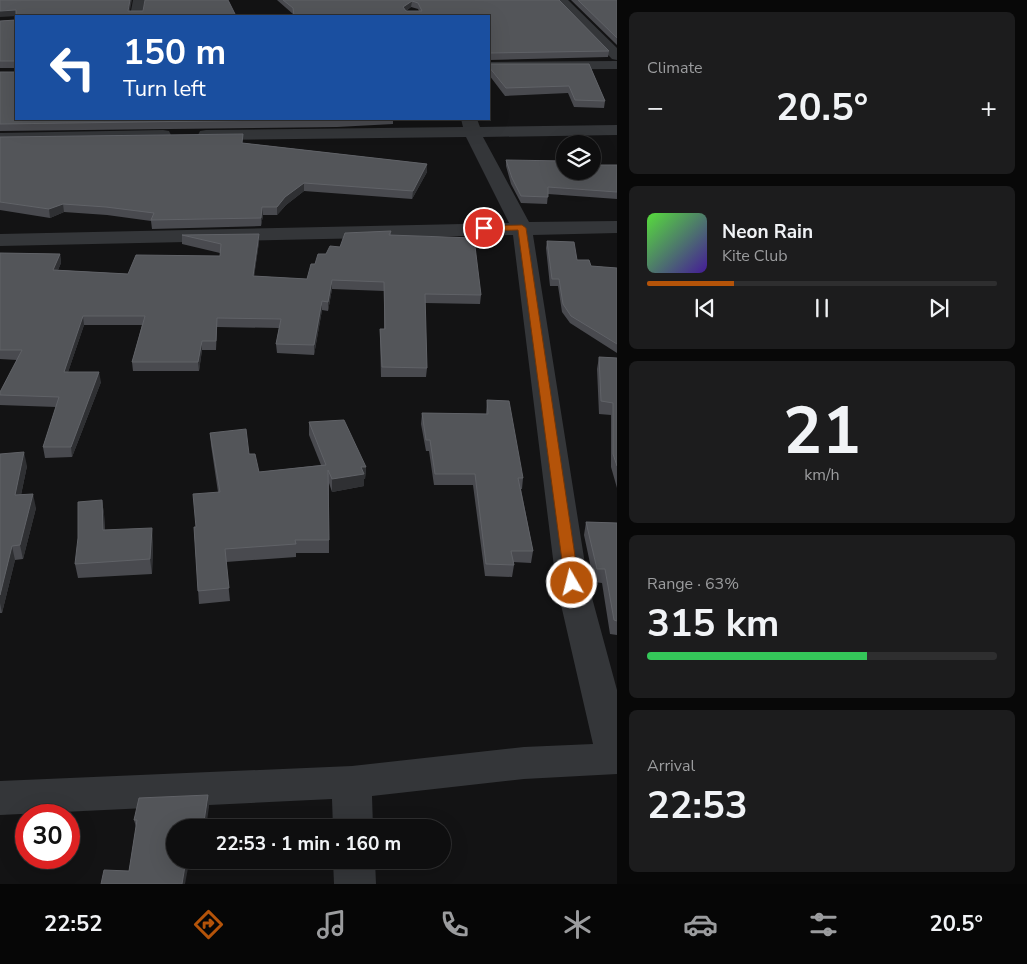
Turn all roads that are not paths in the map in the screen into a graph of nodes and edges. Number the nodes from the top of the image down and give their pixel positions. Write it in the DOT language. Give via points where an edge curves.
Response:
graph roads {
  1 [pos="139,0"];
  2 [pos="561,0"];
  3 [pos="136,15"];
  4 [pos="617,56"];
  5 [pos="617,65"];
  6 [pos="490,66"];
  7 [pos="102,120"];
  8 [pos="471,126"];
  9 [pos="617,130"];
  10 [pos="97,136"];
  11 [pos="0,138"];
  12 [pos="617,227"];
  13 [pos="522,228"];
  14 [pos="0,240"];
  15 [pos="616,758"];
  16 [pos="352,782"];
  17 [pos="0,798"];
  18 [pos="353,819"];
  19 [pos="354,869"];
  20 [pos="355,884"];
  1 -- 3 [label="street"];
  2 -- 4 [label="street"];
  5 -- 6 [label="street"];
  7 -- 10 [label="street"];
  8 -- 9 [label="street"];
  8 -- 10 [label="street"];
  8 -- 13 [label="street"];
  10 -- 11 [label="street"];
  12 -- 13 [label="street"];
  13 -- 14 [label="street"];
  13 -- 15 [label="street" via="572,583"];
  15 -- 16 [label="street" via="524,763"];
  16 -- 17 [label="street"];
  16 -- 18 [label="street"];
  19 -- 20 [label="street"];
}
